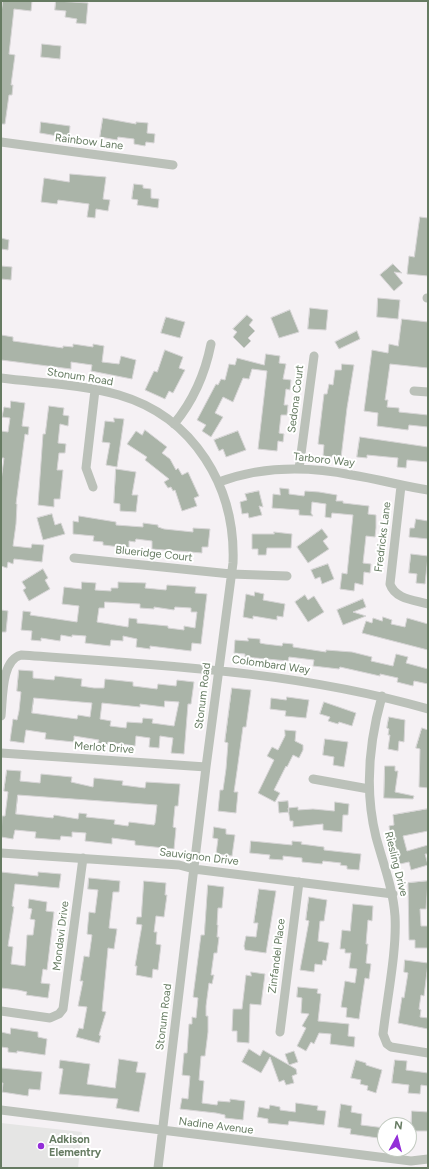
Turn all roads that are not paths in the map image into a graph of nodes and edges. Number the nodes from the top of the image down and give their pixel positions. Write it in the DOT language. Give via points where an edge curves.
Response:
graph roads {
  1 [pos="1,142"];
  2 [pos="173,165"];
  3 [pos="211,344"];
  4 [pos="314,356"];
  5 [pos="1,378"];
  6 [pos="95,390"];
  7 [pos="414,391"];
  8 [pos="428,392"];
  9 [pos="174,424"];
  10 [pos="299,469"];
  11 [pos="219,482"];
  12 [pos="401,486"];
  13 [pos="93,487"];
  14 [pos="428,490"];
  15 [pos="74,558"];
  16 [pos="231,574"];
  17 [pos="287,576"];
  18 [pos="428,604"];
  19 [pos="218,670"];
  20 [pos="382,696"];
  21 [pos="428,709"];
  22 [pos="1,716"];
  23 [pos="1,753"];
  24 [pos="206,767"];
  25 [pos="313,779"];
  26 [pos="369,789"];
  27 [pos="1,853"];
  28 [pos="83,858"];
  29 [pos="194,869"];
  30 [pos="299,882"];
  31 [pos="393,894"];
  32 [pos="1,1011"];
  33 [pos="280,1032"];
  34 [pos="428,1052"];
  35 [pos="1,1110"];
  36 [pos="163,1131"];
  37 [pos="428,1159"];
  38 [pos="158,1168"];
  1 -- 2 [label="street, Rainbow Lane"];
  3 -- 9 [label="street" via="198,387"];
  4 -- 10 [label="street, Sedona Court"];
  5 -- 6 [label="street, Stonum Road"];
  6 -- 9 [label="street, Stonum Road" via="134,400"];
  6 -- 13 [label="street" via="86,468"];
  7 -- 8 [label="street"];
  9 -- 11 [label="street, Stonum Road" via="201,452"];
  10 -- 11 [label="street, Tarboro Way" via="258,470"];
  10 -- 12 [label="street, Tarboro Way" via="352,474"];
  11 -- 16 [label="street, Stonum Road" via="233,532"];
  12 -- 14 [label="street, Tarboro Way"];
  12 -- 18 [label="street, Fredricks Lane" via="390,584 392,590 401,596"];
  15 -- 16 [label="street, Blueridge Court"];
  16 -- 17 [label="street, Blueridge Court"];
  16 -- 19 [label="street, Stonum Road"];
  19 -- 20 [label="street, Colombard Way" via="358,690"];
  19 -- 22 [label="street, Colombard Way" via="21,655 12,659 7,667"];
  19 -- 24 [label="street, Stonum Road"];
  20 -- 21 [label="street, Colombard Way"];
  20 -- 26 [label="street, Riesling Drive" via="371,742"];
  23 -- 24 [label="street, Merlot Drive"];
  24 -- 29 [label="street, Stonum Road"];
  25 -- 26 [label="street"];
  26 -- 31 [label="street, Riesling Drive" via="376,835"];
  27 -- 28 [label="street, Sauvignon Drive"];
  28 -- 29 [label="street, Sauvignon Drive" via="178,865"];
  28 -- 32 [label="street, Mondavi Drive" via="64,1004 59,1014 50,1018"];
  29 -- 30 [label="street, Sauvignon Drive"];
  29 -- 36 [label="street, Stonum Road"];
  30 -- 31 [label="street, Sauvignon Drive"];
  30 -- 33 [label="street, Zinfandel Place"];
  31 -- 34 [label="street, Riesling Drive" via="395,935 384,1039 391,1047"];
  35 -- 36 [label="street, Nadine Avenue"];
  36 -- 37 [label="street, Nadine Avenue" via="411,1161"];
  36 -- 38 [label="street, Stonum Road"];
}
